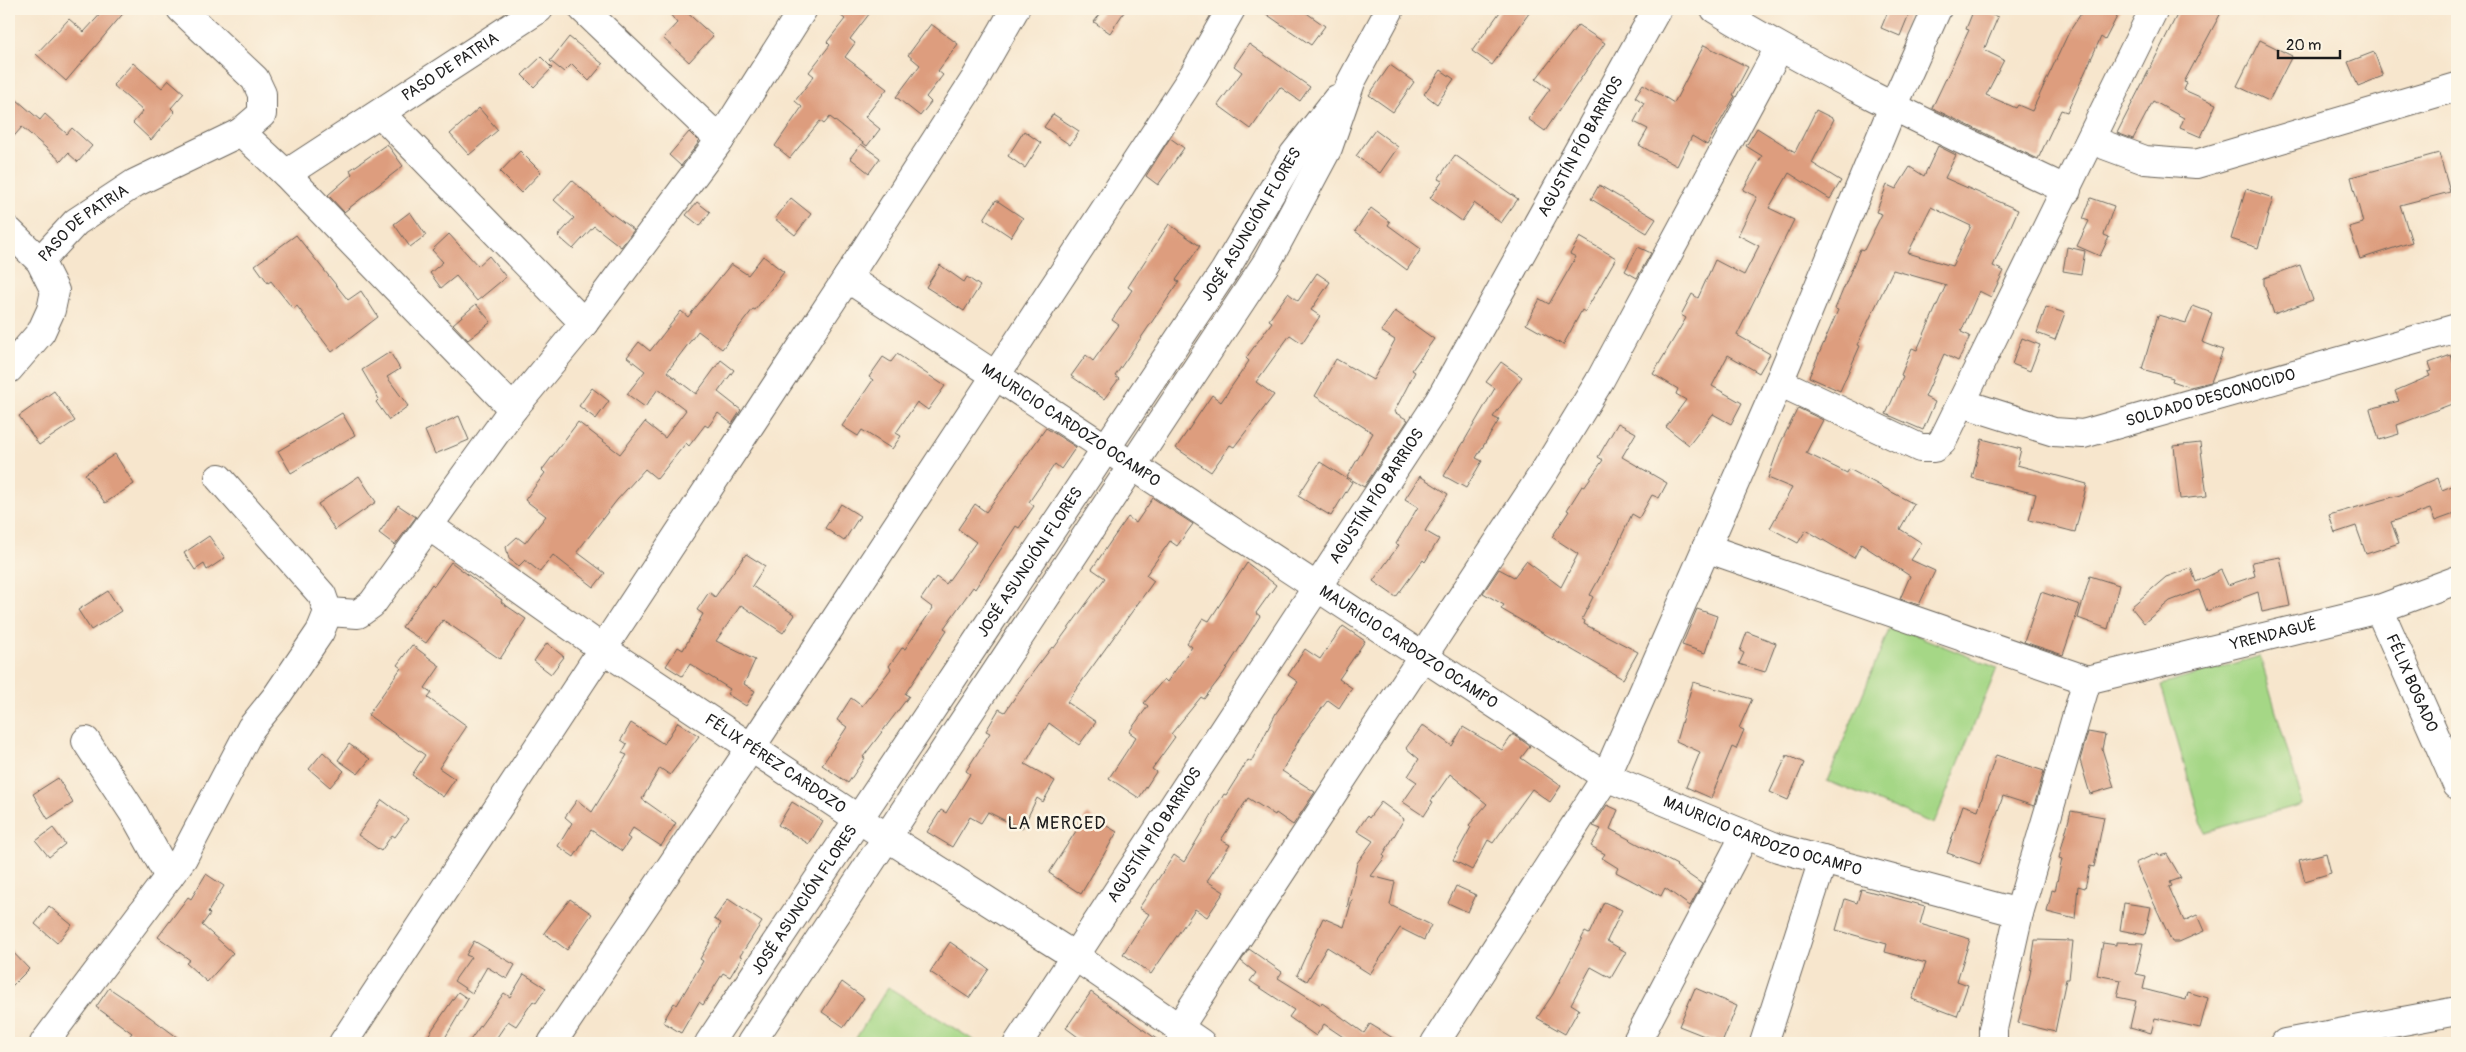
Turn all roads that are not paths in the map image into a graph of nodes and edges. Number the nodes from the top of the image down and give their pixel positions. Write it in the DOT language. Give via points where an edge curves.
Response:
graph roads {
  1 [pos="181,9"];
  2 [pos="539,9"];
  3 [pos="584,9"];
  4 [pos="803,9"];
  5 [pos="1014,9"];
  6 [pos="1231,9"];
  7 [pos="1390,9"];
  8 [pos="1657,9"];
  9 [pos="1715,9"];
  10 [pos="1937,9"];
  11 [pos="2154,9"];
  12 [pos="1779,48"];
  13 [pos="1351,82"];
  14 [pos="2457,87"];
  15 [pos="1893,107"];
  16 [pos="380,114"];
  17 [pos="240,132"];
  18 [pos="720,140"];
  19 [pos="2091,140"];
  20 [pos="286,174"];
  21 [pos="2066,190"];
  22 [pos="9,231"];
  23 [pos="40,261"];
  24 [pos="846,278"];
  25 [pos="584,323"];
  26 [pos="2457,328"];
  27 [pos="9,369"];
  28 [pos="995,376"];
  29 [pos="1779,382"];
  30 [pos="1962,403"];
  31 [pos="514,409"];
  32 [pos="1107,449"];
  33 [pos="1133,466"];
  34 [pos="219,478"];
  35 [pos="429,526"];
  36 [pos="1706,548"];
  37 [pos="2457,580"];
  38 [pos="1317,587"];
  39 [pos="2379,609"];
  40 [pos="328,612"];
  41 [pos="602,649"];
  42 [pos="1423,656"];
  43 [pos="2087,680"];
  44 [pos="86,742"];
  45 [pos="752,746"];
  46 [pos="1606,777"];
  47 [pos="2457,785"];
  48 [pos="860,820"];
  49 [pos="1745,835"];
  50 [pos="887,837"];
  51 [pos="1823,860"];
  52 [pos="169,877"];
  53 [pos="2019,913"];
  54 [pos="1076,957"];
  55 [pos="2457,1011"];
  56 [pos="1178,1029"];
  57 [pos="2408,1032"];
  58 [pos="1993,1042"];
  59 [pos="44,1043"];
  60 [pos="343,1043"];
  61 [pos="552,1043"];
  62 [pos="710,1043"];
  63 [pos="751,1043"];
  64 [pos="1018,1043"];
  65 [pos="1201,1043"];
  66 [pos="1435,1043"];
  67 [pos="1636,1043"];
  68 [pos="1764,1043"];
  69 [pos="2285,1043"];
  1 -- 17 [label="street, PASO DE PATRIA" via="255,79 262,94 262,114"];
  2 -- 16 [label="street, PASO DE PATRIA"];
  3 -- 18 [label="street"];
  4 -- 18 [label="street"];
  5 -- 24 [label="street" via="975,79"];
  6 -- 28 [label="street" via="1194,74"];
  7 -- 13 [label="street, JOSÉ ASUNCIÓN FLORES"];
  8 -- 38 [label="street, AGUSTÍN PÍO BARRIOS" via="1440,401"];
  9 -- 12 [label="street"];
  10 -- 15 [label="street"];
  11 -- 19 [label="street"];
  12 -- 15 [label="street"];
  12 -- 42 [label="street" via="1600,382"];
  13 -- 32 [label="street, JOSÉ ASUNCIÓN FLORES" via="1294,154 1225,270"];
  13 -- 33 [label="street, JOSÉ ASUNCIÓN FLORES" via="1328,148 1267,262"];
  14 -- 19 [label="street" via="2196,164 2145,160"];
  15 -- 21 [label="street"];
  15 -- 29 [label="street"];
  16 -- 20 [label="street, PASO DE PATRIA"];
  16 -- 25 [label="street"];
  17 -- 20 [label="street"];
  17 -- 23 [label="street, PASO DE PATRIA" via="135,183 76,222"];
  18 -- 25 [label="street"];
  19 -- 21 [label="street"];
  20 -- 31 [label="street"];
  21 -- 30 [label="street"];
  22 -- 23 [label="street"];
  23 -- 27 [label="street, PASO DE PATRIA" via="55,291 51,310 40,332"];
  24 -- 28 [label="street, MAURICIO CARDOZO OCAMPO"];
  24 -- 41 [label="street"];
  25 -- 31 [label="street"];
  26 -- 30 [label="street, SOLDADO DESCONOCIDO" via="2083,434 2054,432"];
  28 -- 32 [label="street, MAURICIO CARDOZO OCAMPO"];
  28 -- 45 [label="street"];
  29 -- 30 [label="street" via="1920,448 1934,448 1942,442"];
  29 -- 36 [label="street"];
  31 -- 35 [label="street"];
  32 -- 33 [label="street, MAURICIO CARDOZO OCAMPO"];
  32 -- 48 [label="street, JOSÉ ASUNCIÓN FLORES"];
  33 -- 38 [label="street, MAURICIO CARDOZO OCAMPO"];
  33 -- 50 [label="street, JOSÉ ASUNCIÓN FLORES"];
  34 -- 40 [label="street" via="322,595"];
  35 -- 40 [label="street" via="372,604 358,614"];
  35 -- 41 [label="street, FÉLIX PÉREZ CARDOZO"];
  36 -- 43 [label="street"];
  36 -- 46 [label="street"];
  37 -- 39 [label="street, YRENDAGUÉ"];
  38 -- 42 [label="street, MAURICIO CARDOZO OCAMPO"];
  38 -- 54 [label="street, AGUSTÍN PÍO BARRIOS"];
  39 -- 43 [label="street, YRENDAGUÉ"];
  39 -- 47 [label="street, FÉLIX BOGADO"];
  40 -- 52 [label="street" via="320,632 251,728 184,858"];
  41 -- 45 [label="street, FÉLIX PÉREZ CARDOZO"];
  41 -- 60 [label="street"];
  42 -- 46 [label="street, MAURICIO CARDOZO OCAMPO"];
  42 -- 56 [label="street"];
  43 -- 53 [label="street"];
  44 -- 52 [label="street" via="134,814"];
  45 -- 48 [label="street, FÉLIX PÉREZ CARDOZO"];
  45 -- 61 [label="street"];
  46 -- 49 [label="street, MAURICIO CARDOZO OCAMPO"];
  46 -- 66 [label="street"];
  48 -- 50 [label="street, FÉLIX PÉREZ CARDOZO"];
  48 -- 62 [label="street, JOSÉ ASUNCIÓN FLORES"];
  49 -- 51 [label="street, MAURICIO CARDOZO OCAMPO"];
  49 -- 67 [label="street"];
  50 -- 54 [label="street, FÉLIX PÉREZ CARDOZO"];
  50 -- 63 [label="street, JOSÉ ASUNCIÓN FLORES"];
  51 -- 53 [label="street, MAURICIO CARDOZO OCAMPO"];
  51 -- 68 [label="street"];
  52 -- 59 [label="street"];
  53 -- 58 [label="street" via="1992,1029"];
  54 -- 56 [label="street, FÉLIX PÉREZ CARDOZO"];
  54 -- 64 [label="street, AGUSTÍN PÍO BARRIOS"];
  55 -- 57 [label="street"];
  56 -- 65 [label="street, FÉLIX PÉREZ CARDOZO"];
  57 -- 69 [label="street"];
}
